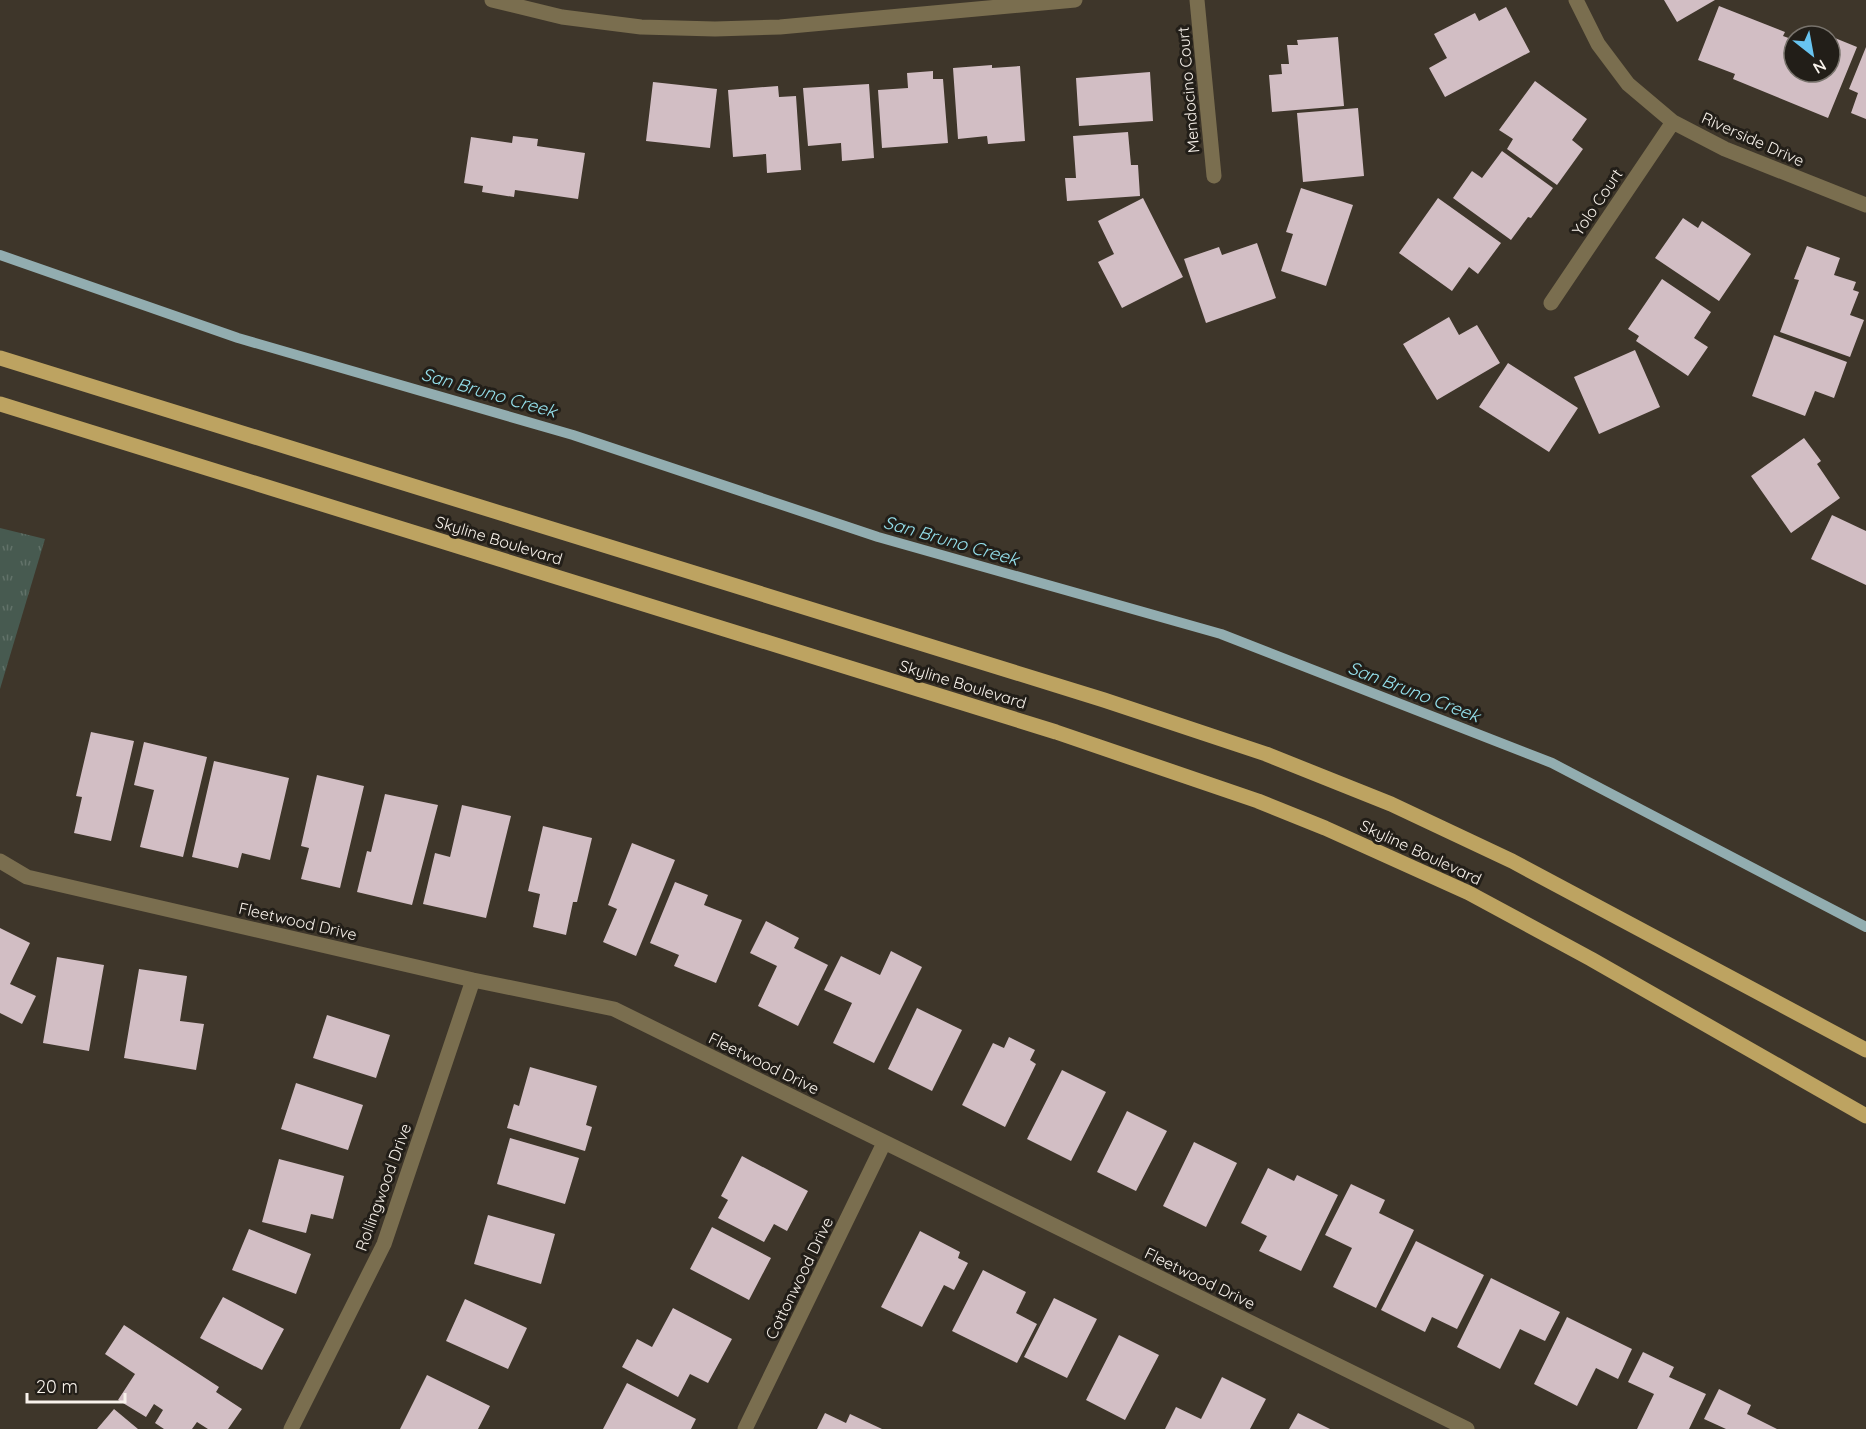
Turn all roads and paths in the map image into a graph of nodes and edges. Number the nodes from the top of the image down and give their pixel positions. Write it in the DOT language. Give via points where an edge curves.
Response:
graph roads {
  1 [pos="492,0"];
  2 [pos="1075,0"];
  3 [pos="1197,0"];
  4 [pos="1576,0"];
  5 [pos="933,6"];
  6 [pos="1673,122"];
  7 [pos="1214,176"];
  8 [pos="1866,205"];
  9 [pos="1551,303"];
  10 [pos="0,358"];
  11 [pos="0,404"];
  12 [pos="0,861"];
  13 [pos="473,980"];
  14 [pos="1866,1050"];
  15 [pos="1866,1116"];
  16 [pos="884,1143"];
  17 [pos="291,1429"];
  18 [pos="745,1429"];
  19 [pos="1467,1429"];
  1 -- 5 [label="street" via="562,17 641,27 715,29 780,27"];
  2 -- 5 [label="street"];
  3 -- 7 [label="street, Mendocino Court"];
  4 -- 6 [label="street, Riverside Drive" via="1598,44 1628,84"];
  6 -- 8 [label="street, Riverside Drive" via="1725,150"];
  6 -- 9 [label="street, Yolo Court"];
  10 -- 14 [label="main road, Skyline Boulevard" via="1081,692 1266,754 1391,804 1512,861"];
  11 -- 15 [label="main road, Skyline Boulevard" via="1056,732 1258,801 1469,893"];
  12 -- 13 [label="street, Fleetwood Drive" via="27,877"];
  13 -- 16 [label="street, Fleetwood Drive" via="614,1009"];
  13 -- 17 [label="street, Rollingwood Drive" via="384,1244"];
  16 -- 18 [label="street, Cottonwood Drive"];
  16 -- 19 [label="street, Fleetwood Drive"];
}
